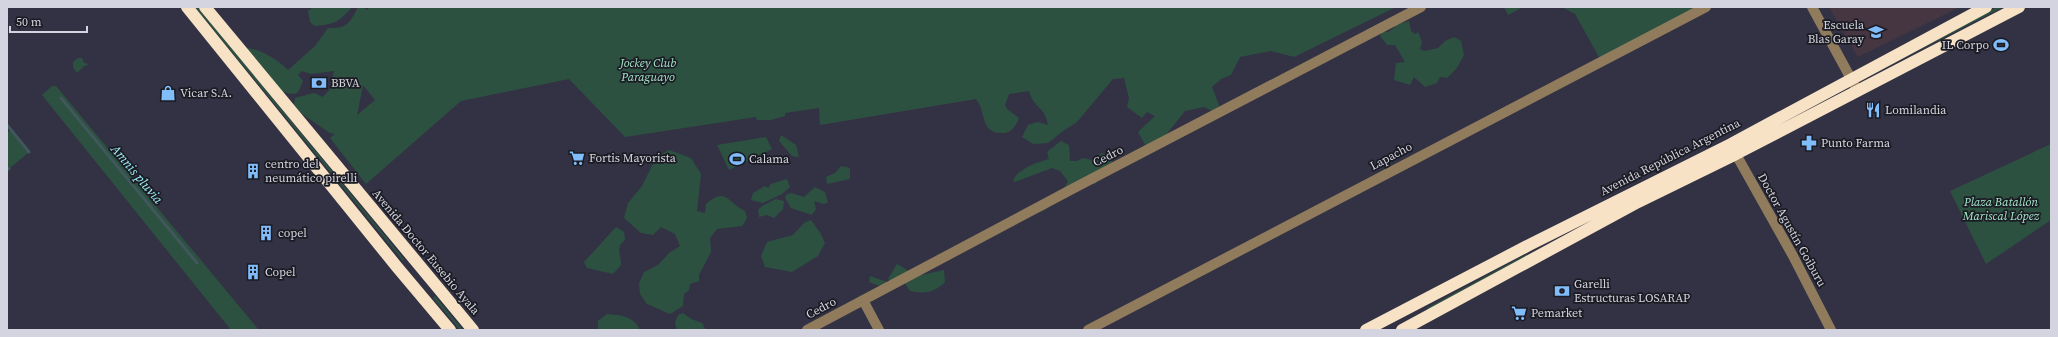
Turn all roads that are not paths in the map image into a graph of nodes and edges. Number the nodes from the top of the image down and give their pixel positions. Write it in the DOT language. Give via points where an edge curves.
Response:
graph roads {
  1 [pos="187,7"];
  2 [pos="205,7"];
  3 [pos="1421,7"];
  4 [pos="1706,7"];
  5 [pos="1812,7"];
  6 [pos="1986,7"];
  7 [pos="2019,7"];
  8 [pos="1851,78"];
  9 [pos="1858,91"];
  10 [pos="1733,149"];
  11 [pos="403,274"];
  12 [pos="444,296"];
  13 [pos="863,300"];
  14 [pos="450,330"];
  15 [pos="473,330"];
  16 [pos="807,330"];
  17 [pos="879,330"];
  18 [pos="1088,330"];
  19 [pos="1366,330"];
  20 [pos="1402,330"];
  21 [pos="1830,330"];
  1 -- 11 [label="highway"];
  2 -- 12 [label="highway, Avenida Doctor Eusebio Ayala"];
  3 -- 13 [label="street, Cedro"];
  4 -- 18 [label="street, Lapacho"];
  5 -- 8 [label="street"];
  6 -- 8 [label="highway, Avenida República Argentina"];
  7 -- 9 [label="highway, Avenida República Argentina"];
  8 -- 9 [label="street"];
  8 -- 10 [label="highway, Avenida República Argentina"];
  9 -- 10 [label="highway, Avenida República Argentina"];
  10 -- 19 [label="highway, Avenida República Argentina" via="1530,244"];
  10 -- 20 [label="highway, Avenida República Argentina"];
  10 -- 21 [label="street, Doctor Agustín Goiburu" via="1793,256"];
  11 -- 12 [label="highway" via="420,274 437,294"];
  11 -- 14 [label="highway"];
  12 -- 15 [label="highway, Avenida Doctor Eusebio Ayala"];
  13 -- 16 [label="street, Cedro"];
  13 -- 17 [label="street"];
}
